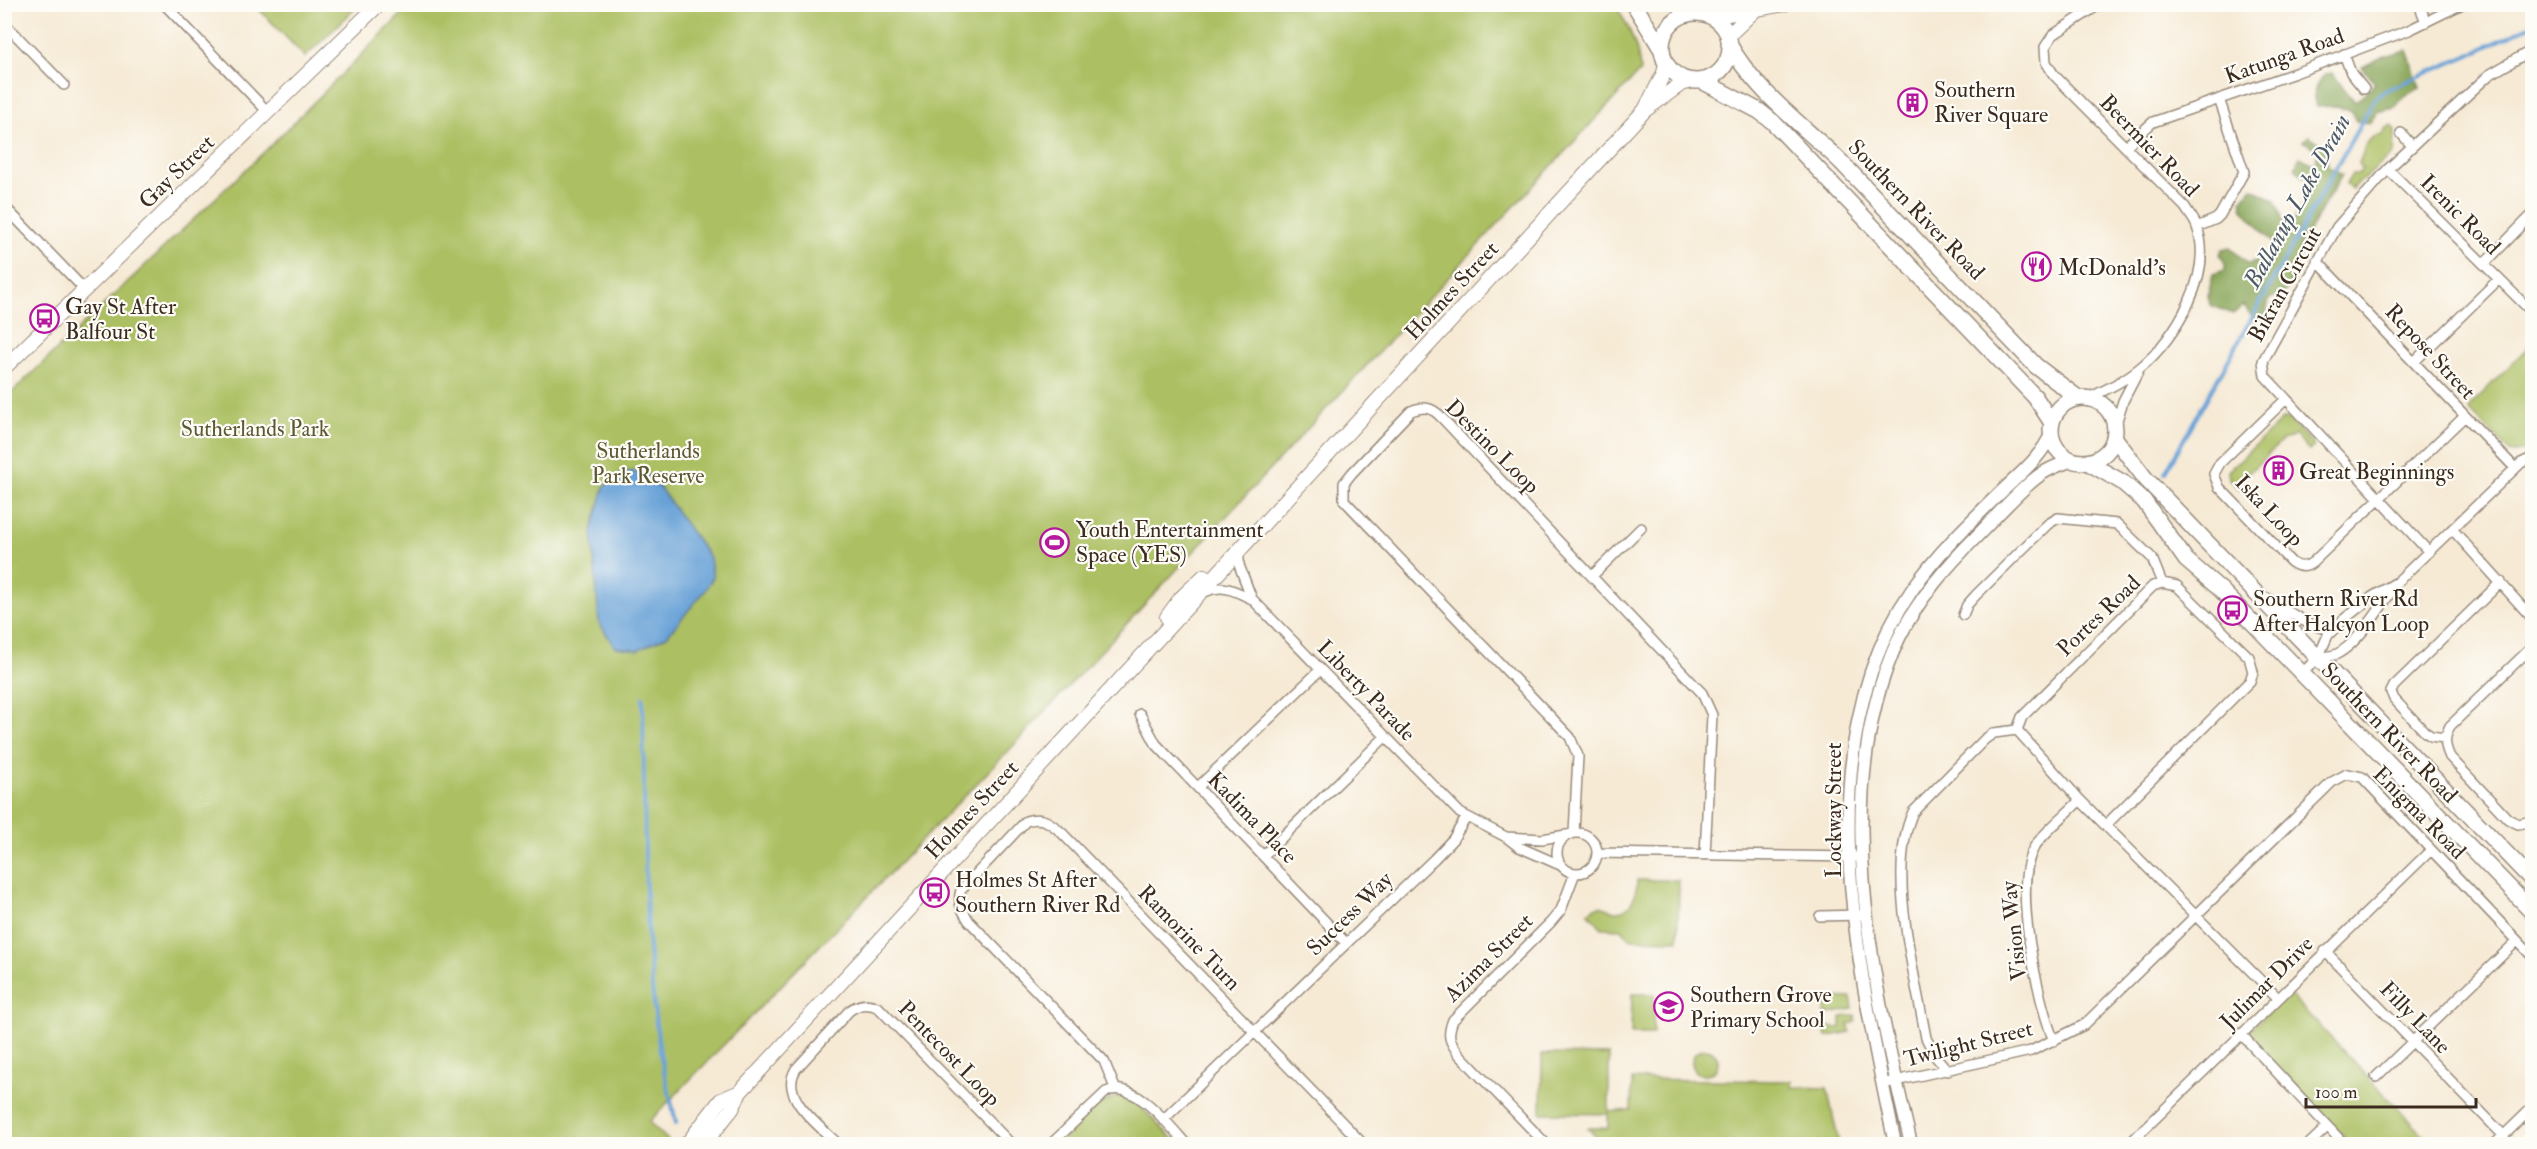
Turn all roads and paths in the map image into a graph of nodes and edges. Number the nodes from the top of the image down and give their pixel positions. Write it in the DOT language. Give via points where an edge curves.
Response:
graph roads {
  1 [pos="164,4"];
  2 [pos="379,4"];
  3 [pos="1634,4"];
  4 [pos="1686,4"];
  5 [pos="1784,4"];
  6 [pos="2100,4"];
  7 [pos="2419,4"];
  8 [pos="2462,4"];
  9 [pos="1754,11"];
  10 [pos="1706,16"];
  11 [pos="2426,22"];
  12 [pos="4,23"];
  13 [pos="1729,41"];
  14 [pos="2532,50"];
  15 [pos="2344,54"];
  16 [pos="1664,57"];
  17 [pos="1698,81"];
  18 [pos="64,85"];
  19 [pos="2364,89"];
  20 [pos="2219,99"];
  21 [pos="1645,110"];
  22 [pos="268,112"];
  23 [pos="2401,134"];
  24 [pos="2412,146"];
  25 [pos="2125,147"];
  26 [pos="2388,169"];
  27 [pos="4,206"];
  28 [pos="2532,214"];
  29 [pos="2197,227"];
  30 [pos="2318,261"];
  31 [pos="2484,264"];
  32 [pos="2499,279"];
  33 [pos="84,289"];
  34 [pos="2532,312"];
  35 [pos="2415,361"];
  36 [pos="4,368"];
  37 [pos="2139,369"];
  38 [pos="2084,398"];
  39 [pos="2286,399"];
  40 [pos="2465,416"];
  41 [pos="2052,428"];
  42 [pos="2115,432"];
  43 [pos="2532,458"];
  44 [pos="2080,461"];
  45 [pos="2515,468"];
  46 [pos="1285,498"];
  47 [pos="2380,498"];
  48 [pos="1641,528"];
  49 [pos="2452,529"];
  50 [pos="1239,550"];
  51 [pos="2429,552"];
  52 [pos="1592,576"];
  53 [pos="2397,582"];
  54 [pos="2502,582"];
  55 [pos="2162,583"];
  56 [pos="2257,593"];
  57 [pos="1197,596"];
  58 [pos="1252,599"];
  59 [pos="1963,615"];
  60 [pos="2532,618"];
  61 [pos="2333,630"];
  62 [pos="2532,647"];
  63 [pos="2318,658"];
  64 [pos="1134,661"];
  65 [pos="1320,670"];
  66 [pos="2302,673"];
  67 [pos="1140,714"];
  68 [pos="2017,730"];
  69 [pos="1385,737"];
  70 [pos="2444,738"];
  71 [pos="1198,788"];
  72 [pos="2080,800"];
  73 [pos="1466,818"];
  74 [pos="2532,821"];
  75 [pos="2106,825"];
  76 [pos="1571,833"];
  77 [pos="1506,837"];
  78 [pos="2431,850"];
  79 [pos="1597,853"];
  80 [pos="1263,855"];
  81 [pos="1705,855"];
  82 [pos="1857,857"];
  83 [pos="1560,865"];
  84 [pos="1575,873"];
  85 [pos="2532,880"];
  86 [pos="2532,911"];
  87 [pos="1861,915"];
  88 [pos="1820,916"];
  89 [pos="2195,916"];
  90 [pos="2517,941"];
  91 [pos="1346,943"];
  92 [pos="2325,951"];
  93 [pos="2532,956"];
  94 [pos="2278,998"];
  95 [pos="1254,1032"];
  96 [pos="2241,1034"];
  97 [pos="2054,1041"];
  98 [pos="2413,1042"];
  99 [pos="1948,1071"];
  100 [pos="2376,1077"];
  101 [pos="1896,1081"];
  102 [pos="1882,1084"];
  103 [pos="1115,1088"];
  104 [pos="740,1092"];
  105 [pos="2532,1108"];
  106 [pos="1162,1120"];
  107 [pos="2327,1127"];
  108 [pos="2504,1136"];
  109 [pos="687,1144"];
  110 [pos="704,1144"];
  111 [pos="838,1144"];
  112 [pos="1011,1144"];
  113 [pos="1051,1144"];
  114 [pos="1186,1144"];
  115 [pos="1363,1144"];
  116 [pos="1546,1144"];
  117 [pos="1894,1144"];
  118 [pos="1911,1144"];
  119 [pos="2129,1144"];
  120 [pos="2308,1144"];
  121 [pos="2344,1144"];
  122 [pos="2495,1144"];
  1 -- 22 [label="street"];
  2 -- 22 [label="main road, Gay Street"];
  3 -- 16 [label="main road"];
  4 -- 10 [label="main road"];
  5 -- 9 [label="main road"];
  6 -- 25 [label="street, Beermier Road" via="2053,35 2044,47 2046,62"];
  7 -- 11 [label="street"];
  8 -- 11 [label="street, Katunga Road"];
  9 -- 10 [label="main road"];
  9 -- 13 [label="main road" via="1731,33"];
  10 -- 13 [label="main road" via="1724,28"];
  10 -- 16 [label="main road" via="1686,15 1673,22 1664,35"];
  11 -- 15 [label="street, Katunga Road"];
  12 -- 18 [label="street"];
  13 -- 17 [label="main road" via="1723,67 1717,74"];
  13 -- 38 [label="main road, Southern River Road" via="1748,70 1792,118 1816,137 2036,366"];
  14 -- 24 [label="street, Bikran Circuit" via="2489,75"];
  15 -- 19 [label="street" via="2351,73"];
  15 -- 20 [label="street, Katunga Road"];
  16 -- 17 [label="main road" via="1672,72"];
  16 -- 21 [label="main road, Holmes Street" via="1664,73"];
  17 -- 21 [label="main road, Holmes Street" via="1681,84"];
  17 -- 41 [label="main road, Southern River Road" via="1773,122 2028,390"];
  20 -- 25 [label="street, Katunga Road" via="2153,122"];
  20 -- 29 [label="street" via="2244,172 2220,215"];
  21 -- 46 [label="main road, Holmes Street"];
  22 -- 33 [label="main road, Gay Street"];
  23 -- 24 [label="street"];
  24 -- 26 [label="street, Bikran Circuit"];
  25 -- 29 [label="street, Beermier Road" via="2185,207"];
  26 -- 30 [label="street, Bikran Circuit" via="2337,227"];
  26 -- 31 [label="street, Irenic Road"];
  27 -- 33 [label="street"];
  28 -- 31 [label="street"];
  29 -- 37 [label="street, Beermier Road" via="2200,263 2184,315 2163,345"];
  30 -- 35 [label="street, Repose Street"];
  30 -- 39 [label="street, Bikran Circuit" via="2263,361 2265,376"];
  31 -- 32 [label="street, Irenic Road"];
  32 -- 34 [label="street, Irenic Road"];
  32 -- 35 [label="street"];
  33 -- 36 [label="main road, Gay Street"];
  35 -- 40 [label="street, Repose Street"];
  37 -- 38 [label="street, Beermier Road"];
  37 -- 42 [label="street, Beermier Road" via="2123,401"];
  38 -- 41 [label="main road" via="2071,400 2059,409"];
  38 -- 42 [label="main road" via="2107,408"];
  39 -- 47 [label="street, Bikran Circuit"];
  39 -- 47 [label="street, Iska Loop" via="2220,463 2214,474 2219,487 2291,562 2302,567 2308,567"];
  40 -- 45 [label="street, Repose Street"];
  40 -- 47 [label="street"];
  41 -- 44 [label="main road" via="2058,449"];
  41 -- 82 [label="street, Lockway Street" via="2041,454 1947,546 1895,617 1862,699 1854,733 1849,772"];
  42 -- 44 [label="main road" via="2107,451 2094,460"];
  42 -- 56 [label="main road, Southern River Road" via="2145,478"];
  43 -- 45 [label="street"];
  44 -- 66 [label="main road, Southern River Road" via="2122,482 2144,501 2186,560"];
  44 -- 82 [label="street, Lockway Street" via="2039,475 1953,560 1930,587 1899,638 1866,742"];
  45 -- 49 [label="street"];
  46 -- 50 [label="main road, Holmes Street"];
  46 -- 64 [label="main road, Holmes Street" via="1254,521 1181,598"];
  47 -- 51 [label="street, Bikran Circuit"];
  48 -- 52 [label="street"];
  49 -- 51 [label="street"];
  49 -- 54 [label="street"];
  50 -- 57 [label="main road, Holmes Street"];
  50 -- 58 [label="street" via="1239,565"];
  51 -- 53 [label="street"];
  52 -- 76 [label="street, Destino Loop" via="1442,417 1428,408 1411,411 1344,483 1344,500 1570,737 1578,756"];
  52 -- 81 [label="street, Destino Loop" via="1702,693 1712,715"];
  53 -- 61 [label="street" via="2361,604"];
  53 -- 63 [label="street" via="2369,623 2344,648 2336,655"];
  54 -- 60 [label="street"];
  54 -- 70 [label="street" via="2391,692 2425,732"];
  55 -- 59 [label="street" via="2152,558 2117,524 2058,518 1976,595"];
  55 -- 68 [label="street, Portes Road" via="2153,586 2022,717"];
  55 -- 75 [label="street, Portes Road" via="2177,586 2249,657 2253,672 2250,681"];
  56 -- 61 [label="street" via="2300,620"];
  56 -- 63 [label="main road, Southern River Road"];
  57 -- 58 [label="street, Liberty Parade" via="1222,587"];
  57 -- 64 [label="main road, Holmes Street"];
  58 -- 65 [label="street, Liberty Parade"];
  61 -- 63 [label="street"];
  62 -- 70 [label="street" via="2451,726"];
  63 -- 66 [label="street"];
  63 -- 85 [label="main road, Southern River Road"];
  64 -- 104 [label="main road, Holmes Street"];
  65 -- 69 [label="street, Liberty Parade"];
  65 -- 71 [label="street"];
  66 -- 86 [label="main road, Southern River Road"];
  67 -- 71 [label="street, Kadima Place" via="1156,744"];
  68 -- 72 [label="street"];
  68 -- 99 [label="street" via="1994,733 1985,739 1913,812 1906,827 1901,868 1903,903 1926,1038"];
  69 -- 73 [label="street, Liberty Parade"];
  69 -- 80 [label="street"];
  70 -- 74 [label="street" via="2450,757 2508,819 2518,824"];
  71 -- 80 [label="street, Kadima Place"];
  72 -- 75 [label="street"];
  72 -- 97 [label="street, Vision Way" via="2035,847 2026,873 2034,966 2043,1013"];
  73 -- 77 [label="street, Liberty Parade"];
  73 -- 91 [label="street, Success Way" via="1450,842"];
  75 -- 89 [label="street"];
  76 -- 77 [label="street, Liberty Parade" via="1542,839"];
  76 -- 79 [label="street" via="1579,832 1590,838"];
  76 -- 83 [label="street" via="1561,840 1557,850"];
  77 -- 83 [label="street, Liberty Parade"];
  78 -- 89 [label="street, Enigma Road" via="2362,777 2347,774 2332,782"];
  78 -- 90 [label="street, Enigma Road"];
  78 -- 92 [label="street, Julimar Drive"];
  79 -- 81 [label="street"];
  79 -- 84 [label="street" via="1593,866"];
  80 -- 91 [label="street, Kadima Place"];
  81 -- 82 [label="street"];
  82 -- 87 [label="street, Lockway Street"];
  83 -- 84 [label="street"];
  84 -- 116 [label="street, Azima Street" via="1551,922 1453,1020 1449,1031 1459,1054"];
  87 -- 88 [label="street"];
  87 -- 101 [label="street, Lockway Street"];
  87 -- 102 [label="street, Lockway Street" via="1866,997"];
  89 -- 94 [label="street"];
  89 -- 97 [label="street, Twilight Street" via="2084,1025"];
  90 -- 93 [label="street, Enigma Road"];
  90 -- 98 [label="street"];
  91 -- 95 [label="street, Success Way"];
  92 -- 94 [label="street, Julimar Drive"];
  92 -- 98 [label="street, Filly Lane"];
  94 -- 96 [label="street, Julimar Drive"];
  95 -- 103 [label="street, Ramorine Turn" via="1062,833 1046,820 1026,821 962,890 961,909 1104,1061"];
  95 -- 106 [label="street, Success Way"];
  95 -- 115 [label="street, Ramorine Turn"];
  96 -- 107 [label="street"];
  96 -- 119 [label="street, Julimar Drive"];
  97 -- 99 [label="street, Twilight Street"];
  98 -- 100 [label="street"];
  98 -- 108 [label="street, Filly Lane"];
  99 -- 101 [label="street, Twilight Street"];
  101 -- 102 [label="street, Twilight Street"];
  101 -- 118 [label="street, Lockway Street"];
  102 -- 117 [label="street, Lockway Street"];
  103 -- 106 [label="street" via="1134,1092"];
  103 -- 113 [label="street"];
  104 -- 109 [label="main road, Holmes Street" via="721,1100"];
  104 -- 110 [label="main road, Holmes Street" via="732,1109"];
  105 -- 108 [label="street"];
  106 -- 114 [label="street"];
  107 -- 120 [label="street"];
  107 -- 121 [label="street"];
  108 -- 122 [label="street"];
  111 -- 112 [label="street, Pentecost Loop" via="796,1101 790,1079 849,1011 866,1004 879,1008"];
}
